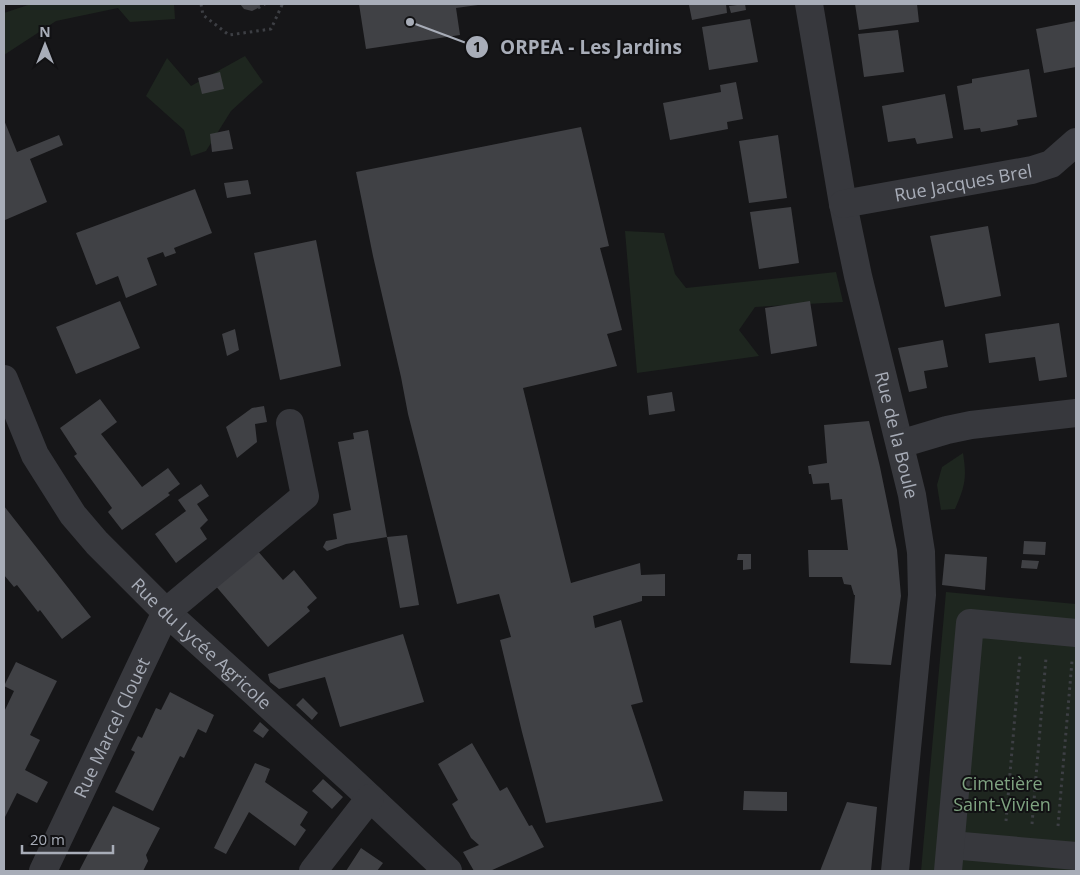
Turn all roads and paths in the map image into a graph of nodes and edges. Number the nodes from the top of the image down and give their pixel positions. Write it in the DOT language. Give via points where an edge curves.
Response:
graph roads {
  1 [pos="201,4"];
  2 [pos="265,4"];
  3 [pos="280,4"];
  4 [pos="810,4"];
  5 [pos="258,8"];
  6 [pos="1076,142"];
  7 [pos="842,204"];
  8 [pos="4,379"];
  9 [pos="1076,413"];
  10 [pos="290,423"];
  11 [pos="900,444"];
  12 [pos="166,612"];
  13 [pos="1056,631"];
  14 [pos="370,798"];
  15 [pos="951,845"];
  16 [pos="1041,853"];
  17 [pos="43,871"];
  18 [pos="313,871"];
  19 [pos="448,871"];
  20 [pos="895,871"];
  21 [pos="948,871"];
  1 -- 3 [label="path" via="203,15 229,35 271,29"];
  2 -- 5 [label="path"];
  4 -- 7 [label="street, Rue de la Boule"];
  6 -- 7 [label="street, Rue Jacques Brel" via="1051,164 1032,170"];
  7 -- 11 [label="street, Rue de la Boule"];
  8 -- 12 [label="street, Rue du Lycée Agricole" via="35,455 72,515"];
  9 -- 11 [label="street" via="947,430"];
  10 -- 12 [label="street" via="305,496"];
  11 -- 20 [label="street, Rue de la Boule" via="921,552 922,595"];
  12 -- 14 [label="street, Rue du Lycée Agricole"];
  12 -- 17 [label="street, Rue Marcel Clouet"];
  13 -- 15 [label="street" via="970,623"];
  13 -- 16 [label="path"];
  13 -- 16 [label="path"];
  13 -- 16 [label="path"];
  14 -- 18 [label="street"];
  14 -- 19 [label="street, Rue du Lycée Agricole"];
  15 -- 16 [label="street"];
  15 -- 21 [label="street"];
}
